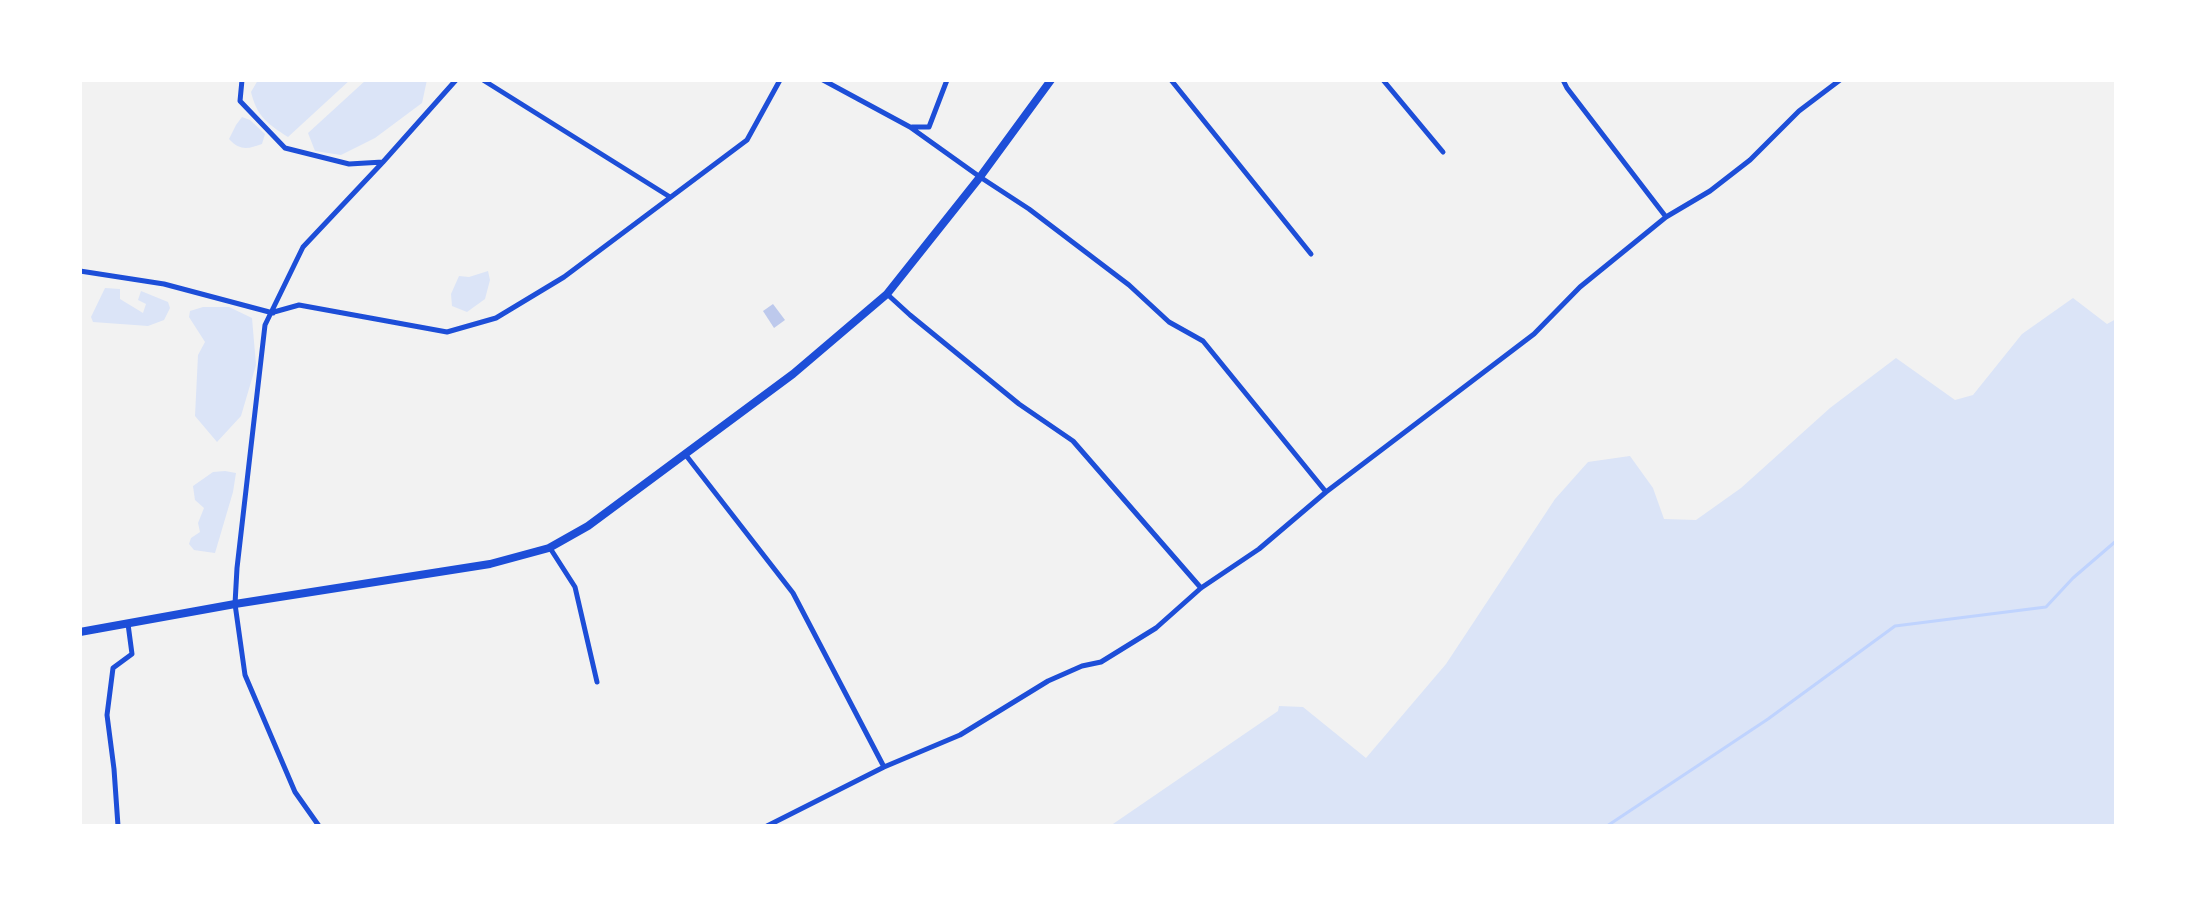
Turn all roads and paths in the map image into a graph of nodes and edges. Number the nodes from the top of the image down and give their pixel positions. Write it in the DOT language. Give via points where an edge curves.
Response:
graph roads {
  1 [pos="242,80"];
  2 [pos="456,80"];
  3 [pos="483,80"];
  4 [pos="780,80"];
  5 [pos="823,80"];
  6 [pos="947,80"];
  7 [pos="1051,80"];
  8 [pos="1171,80"];
  9 [pos="1383,80"];
  10 [pos="1563,80"];
  11 [pos="1840,80"];
  12 [pos="910,127"];
  13 [pos="1443,152"];
  14 [pos="383,162"];
  15 [pos="980,177"];
  16 [pos="670,197"];
  17 [pos="1666,217"];
  18 [pos="1311,254"];
  19 [pos="80,271"];
  20 [pos="887,294"];
  21 [pos="273,313"];
  22 [pos="684,453"];
  23 [pos="1326,492"];
  24 [pos="549,548"];
  25 [pos="1201,588"];
  26 [pos="235,604"];
  27 [pos="128,624"];
  28 [pos="80,632"];
  29 [pos="597,682"];
  30 [pos="884,767"];
  31 [pos="118,826"];
  32 [pos="319,826"];
  33 [pos="767,826"];
  1 -- 14 [label="street" via="240,101 285,148 349,164"];
  2 -- 14 [label="street"];
  3 -- 16 [label="street"];
  4 -- 16 [label="street" via="747,140"];
  5 -- 12 [label="street"];
  6 -- 12 [label="street" via="929,127"];
  7 -- 15 [label="main road"];
  8 -- 18 [label="street"];
  9 -- 13 [label="street"];
  10 -- 17 [label="street"];
  11 -- 17 [label="street" via="1799,111 1750,160"];
  12 -- 15 [label="street"];
  14 -- 21 [label="street" via="303,247"];
  15 -- 20 [label="main road"];
  15 -- 23 [label="street" via="1117,276 1169,322 1203,341"];
  16 -- 21 [label="street" via="564,277 496,318 447,332 299,305"];
  17 -- 23 [label="street" via="1580,287 1534,334"];
  19 -- 21 [label="street" via="164,284"];
  20 -- 22 [label="main road" via="793,374"];
  20 -- 25 [label="street" via="1019,404 1073,441"];
  21 -- 26 [label="street" via="265,325"];
  22 -- 24 [label="main road" via="599,518"];
  22 -- 30 [label="street" via="793,593"];
  23 -- 25 [label="street" via="1259,549"];
  24 -- 26 [label="main road" via="490,564"];
  24 -- 29 [label="street" via="575,587"];
  25 -- 30 [label="street" via="1156,628 1101,662 1048,681 960,735"];
  26 -- 27 [label="main road"];
  26 -- 32 [label="street" via="245,675 295,792"];
  27 -- 28 [label="main road"];
  27 -- 31 [label="street" via="132,654 113,668 107,715"];
  30 -- 33 [label="street"];
}
